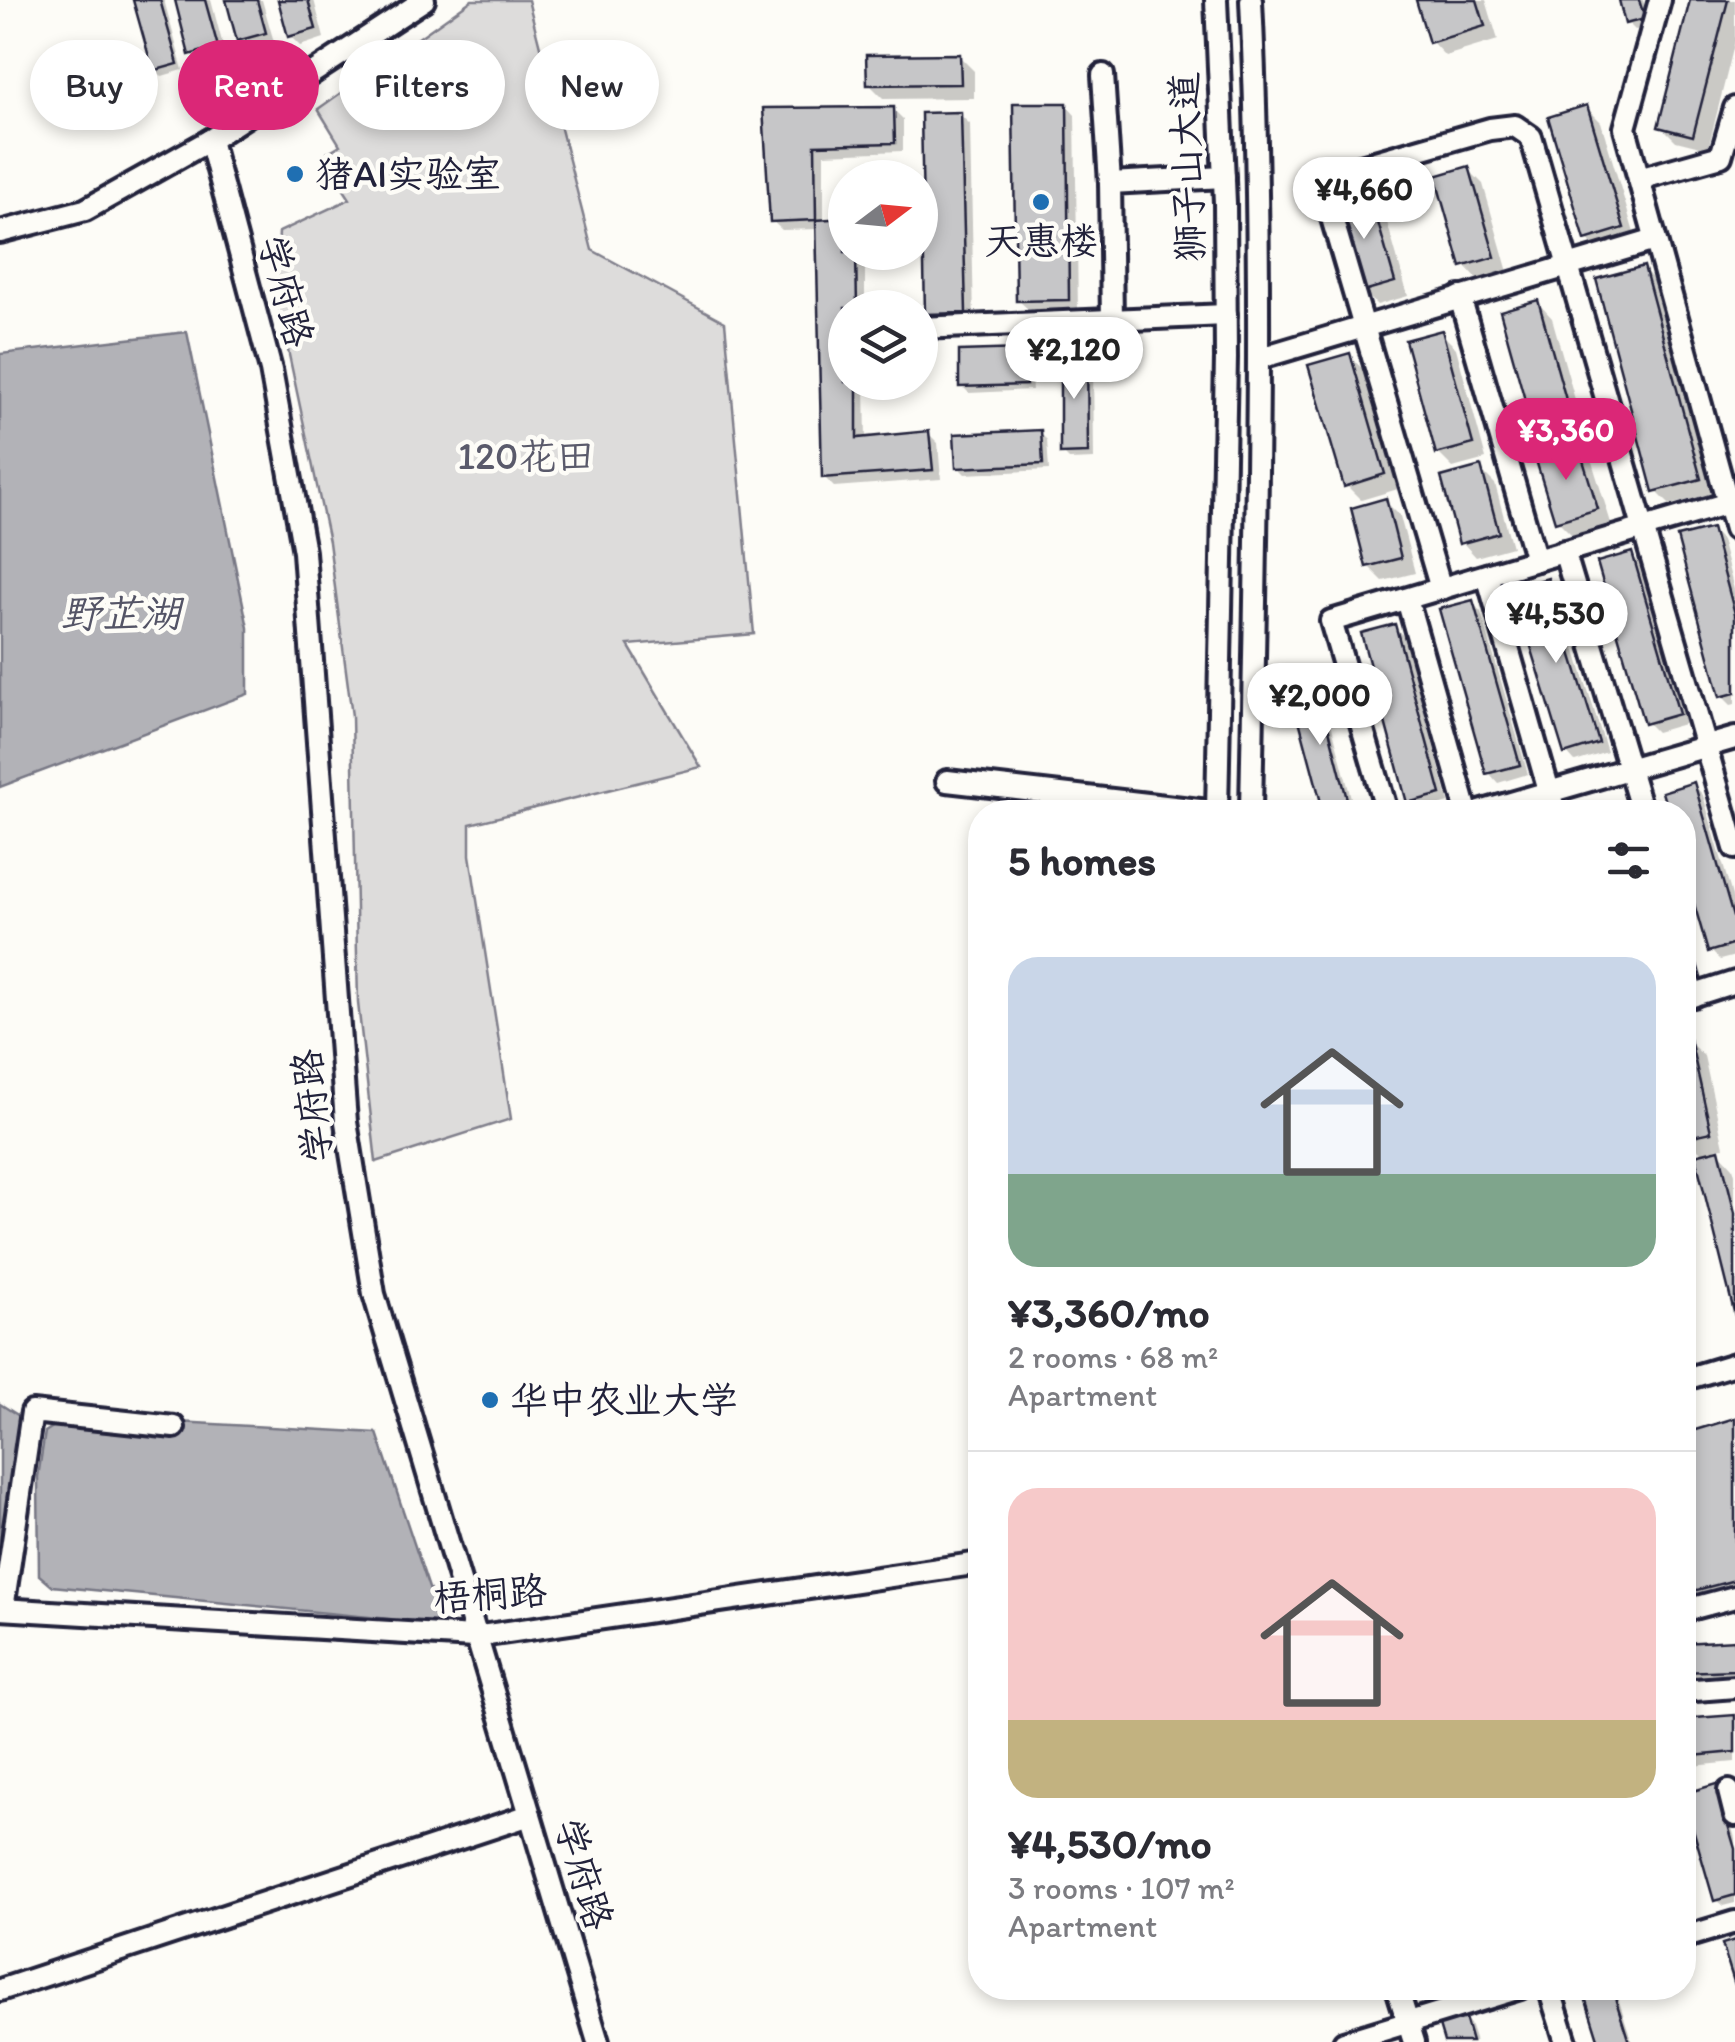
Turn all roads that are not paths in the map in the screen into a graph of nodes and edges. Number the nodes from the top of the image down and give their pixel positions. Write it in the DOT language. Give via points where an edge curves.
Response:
graph roads {
  1 [pos="424,0"];
  2 [pos="1216,0"];
  3 [pos="1251,0"];
  4 [pos="1660,0"];
  5 [pos="1102,76"];
  6 [pos="1735,108"];
  7 [pos="210,140"];
  8 [pos="1224,177"];
  9 [pos="1639,179"];
  10 [pos="1110,183"];
  11 [pos="0,232"];
  12 [pos="1655,240"];
  13 [pos="1567,266"];
  14 [pos="1460,298"];
  15 [pos="1226,315"];
  16 [pos="1112,320"];
  17 [pos="1363,326"];
  18 [pos="938,327"];
  19 [pos="1260,358"];
  20 [pos="1731,502"];
  21 [pos="1641,528"];
  22 [pos="1735,529"];
  23 [pos="1564,552"];
  24 [pos="1536,560"];
  25 [pos="1486,575"];
  26 [pos="1441,589"];
  27 [pos="1406,599"];
  28 [pos="1735,738"];
  29 [pos="1706,745"];
  30 [pos="1630,768"];
  31 [pos="947,781"];
  32 [pos="1112,800"];
  33 [pos="1217,800"];
  34 [pos="1251,800"];
  35 [pos="1383,800"];
  36 [pos="1465,800"];
  37 [pos="1552,800"];
  38 [pos="1558,800"];
  39 [pos="1639,800"];
  40 [pos="1735,848"];
  41 [pos="1735,982"];
  42 [pos="1696,995"];
  43 [pos="1735,1364"];
  44 [pos="1696,1376"];
  45 [pos="174,1426"];
  46 [pos="968,1564"];
  47 [pos="1735,1597"];
  48 [pos="1696,1607"];
  49 [pos="2,1609"];
  50 [pos="474,1638"];
  51 [pos="1735,1688"];
  52 [pos="1696,1689"];
  53 [pos="1728,1790"];
  54 [pos="530,1815"];
  55 [pos="1735,1815"];
  56 [pos="1735,1922"];
  57 [pos="1696,1934"];
  58 [pos="0,1990"];
  59 [pos="1401,2000"];
  60 [pos="1490,2000"];
  61 [pos="1553,2000"];
  62 [pos="1411,2032"];
  63 [pos="598,2042"];
  64 [pos="1344,2042"];
  65 [pos="1566,2042"];
  1 -- 7 [label="street"];
  2 -- 8 [label="street, 狮子山大道"];
  3 -- 19 [label="street, 狮子山大道"];
  4 -- 9 [label="street" via="1625,128"];
  5 -- 10 [label="street"];
  6 -- 9 [label="street" via="1721,156"];
  7 -- 11 [label="street" via="86,210"];
  7 -- 50 [label="street, 学府路" via="270,370 304,552 346,1122 374,1294"];
  8 -- 10 [label="street"];
  8 -- 15 [label="street, 狮子山大道"];
  9 -- 12 [label="street"];
  10 -- 16 [label="street"];
  12 -- 13 [label="street"];
  12 -- 20 [label="street"];
  13 -- 14 [label="street"];
  13 -- 17 [label="street" via="1531,137 1515,126 1340,172 1329,183 1326,201"];
  13 -- 21 [label="street"];
  14 -- 17 [label="street"];
  14 -- 24 [label="street"];
  15 -- 16 [label="street"];
  15 -- 33 [label="street, 狮子山大道"];
  16 -- 18 [label="street"];
  17 -- 19 [label="street"];
  17 -- 26 [label="street"];
  19 -- 34 [label="street, 狮子山大道"];
  20 -- 21 [label="street"];
  20 -- 22 [label="street"];
  21 -- 23 [label="street"];
  21 -- 29 [label="street"];
  23 -- 24 [label="street"];
  23 -- 30 [label="street"];
  24 -- 25 [label="street"];
  25 -- 26 [label="street"];
  25 -- 37 [label="street"];
  26 -- 27 [label="street"];
  27 -- 35 [label="street" via="1331,622"];
  27 -- 36 [label="street"];
  28 -- 29 [label="street"];
  29 -- 30 [label="street"];
  29 -- 40 [label="street"];
  30 -- 38 [label="street"];
  30 -- 39 [label="street"];
  31 -- 32 [label="street"];
  41 -- 42 [label="street"];
  43 -- 44 [label="street"];
  45 -- 49 [label="street" via="32,1412"];
  46 -- 50 [label="street, 梧桐路"];
  47 -- 48 [label="street"];
  49 -- 50 [label="street, 梧桐路"];
  50 -- 54 [label="street, 学府路"];
  51 -- 52 [label="street"];
  53 -- 55 [label="street"];
  54 -- 58 [label="street"];
  54 -- 63 [label="street, 学府路"];
  56 -- 57 [label="street"];
  59 -- 62 [label="street"];
  60 -- 62 [label="street"];
  61 -- 65 [label="street"];
  62 -- 64 [label="street"];
}
